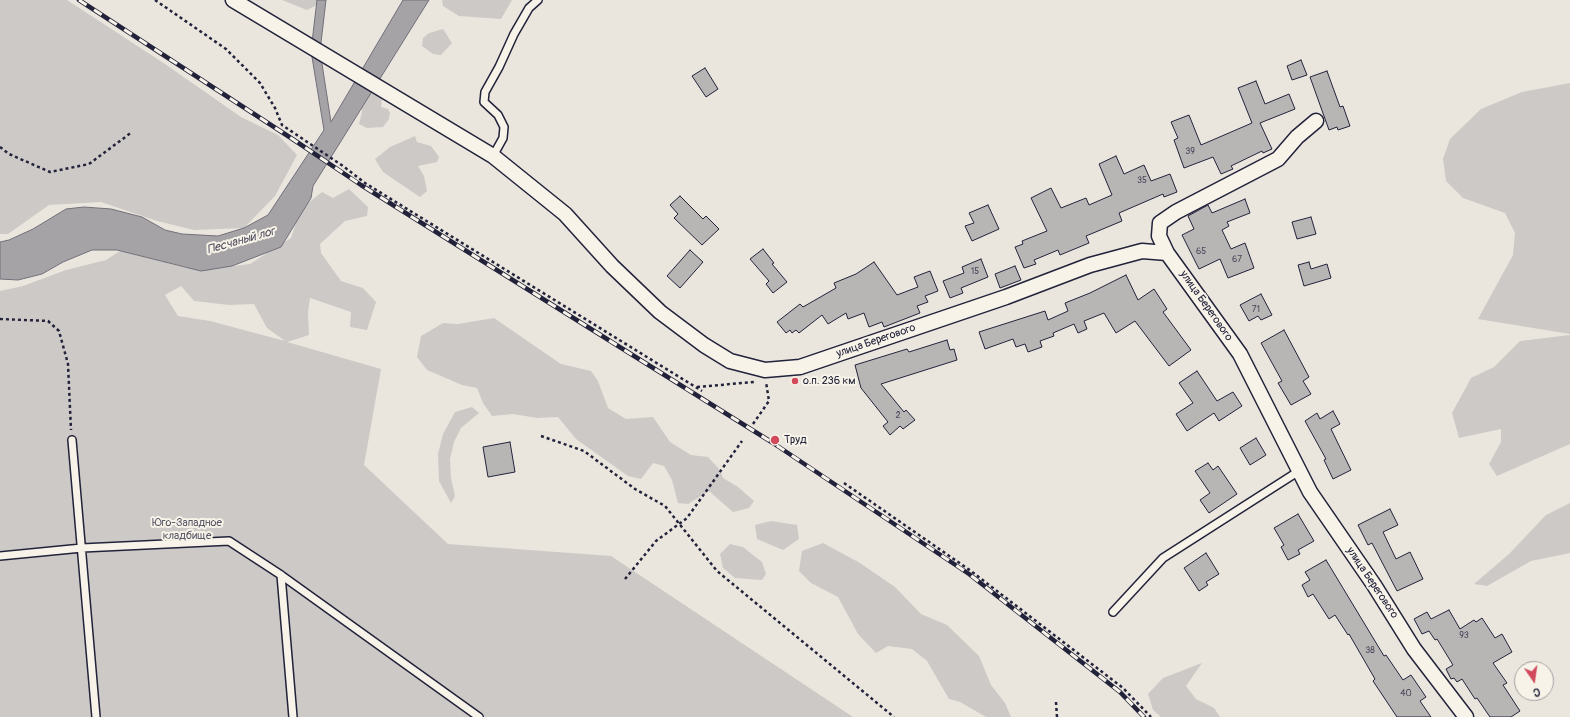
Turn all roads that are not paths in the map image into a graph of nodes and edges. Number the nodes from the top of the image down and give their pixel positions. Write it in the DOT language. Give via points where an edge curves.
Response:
graph roads {
  1 [pos="233,0"];
  2 [pos="538,0"];
  3 [pos="1316,121"];
  4 [pos="493,156"];
  5 [pos="1167,253"];
  6 [pos="72,440"];
  7 [pos="1298,471"];
  8 [pos="82,548"];
  9 [pos="0,556"];
  10 [pos="281,575"];
  11 [pos="1113,612"];
  12 [pos="96,717"];
  13 [pos="293,717"];
  14 [pos="479,717"];
  15 [pos="1466,717"];
  1 -- 4 [label="street, улица Берегового"];
  2 -- 4 [label="lane" via="514,34 485,92 484,102 498,115 504,127 503,138"];
  3 -- 5 [label="street" via="1278,159 1176,212 1160,223 1160,236"];
  4 -- 5 [label="street, улица Берегового" via="566,214 612,266 660,312 730,361 765,375 800,367 1006,297 1090,265 1142,251"];
  5 -- 7 [label="street, улица Берегового" via="1240,354"];
  6 -- 8 [label="lane"];
  7 -- 11 [label="lane" via="1163,558"];
  7 -- 15 [label="street, улица Берегового" via="1414,649"];
  8 -- 9 [label="lane"];
  8 -- 10 [label="lane" via="229,541"];
  8 -- 12 [label="lane"];
  10 -- 13 [label="lane"];
  10 -- 14 [label="lane"];
}
